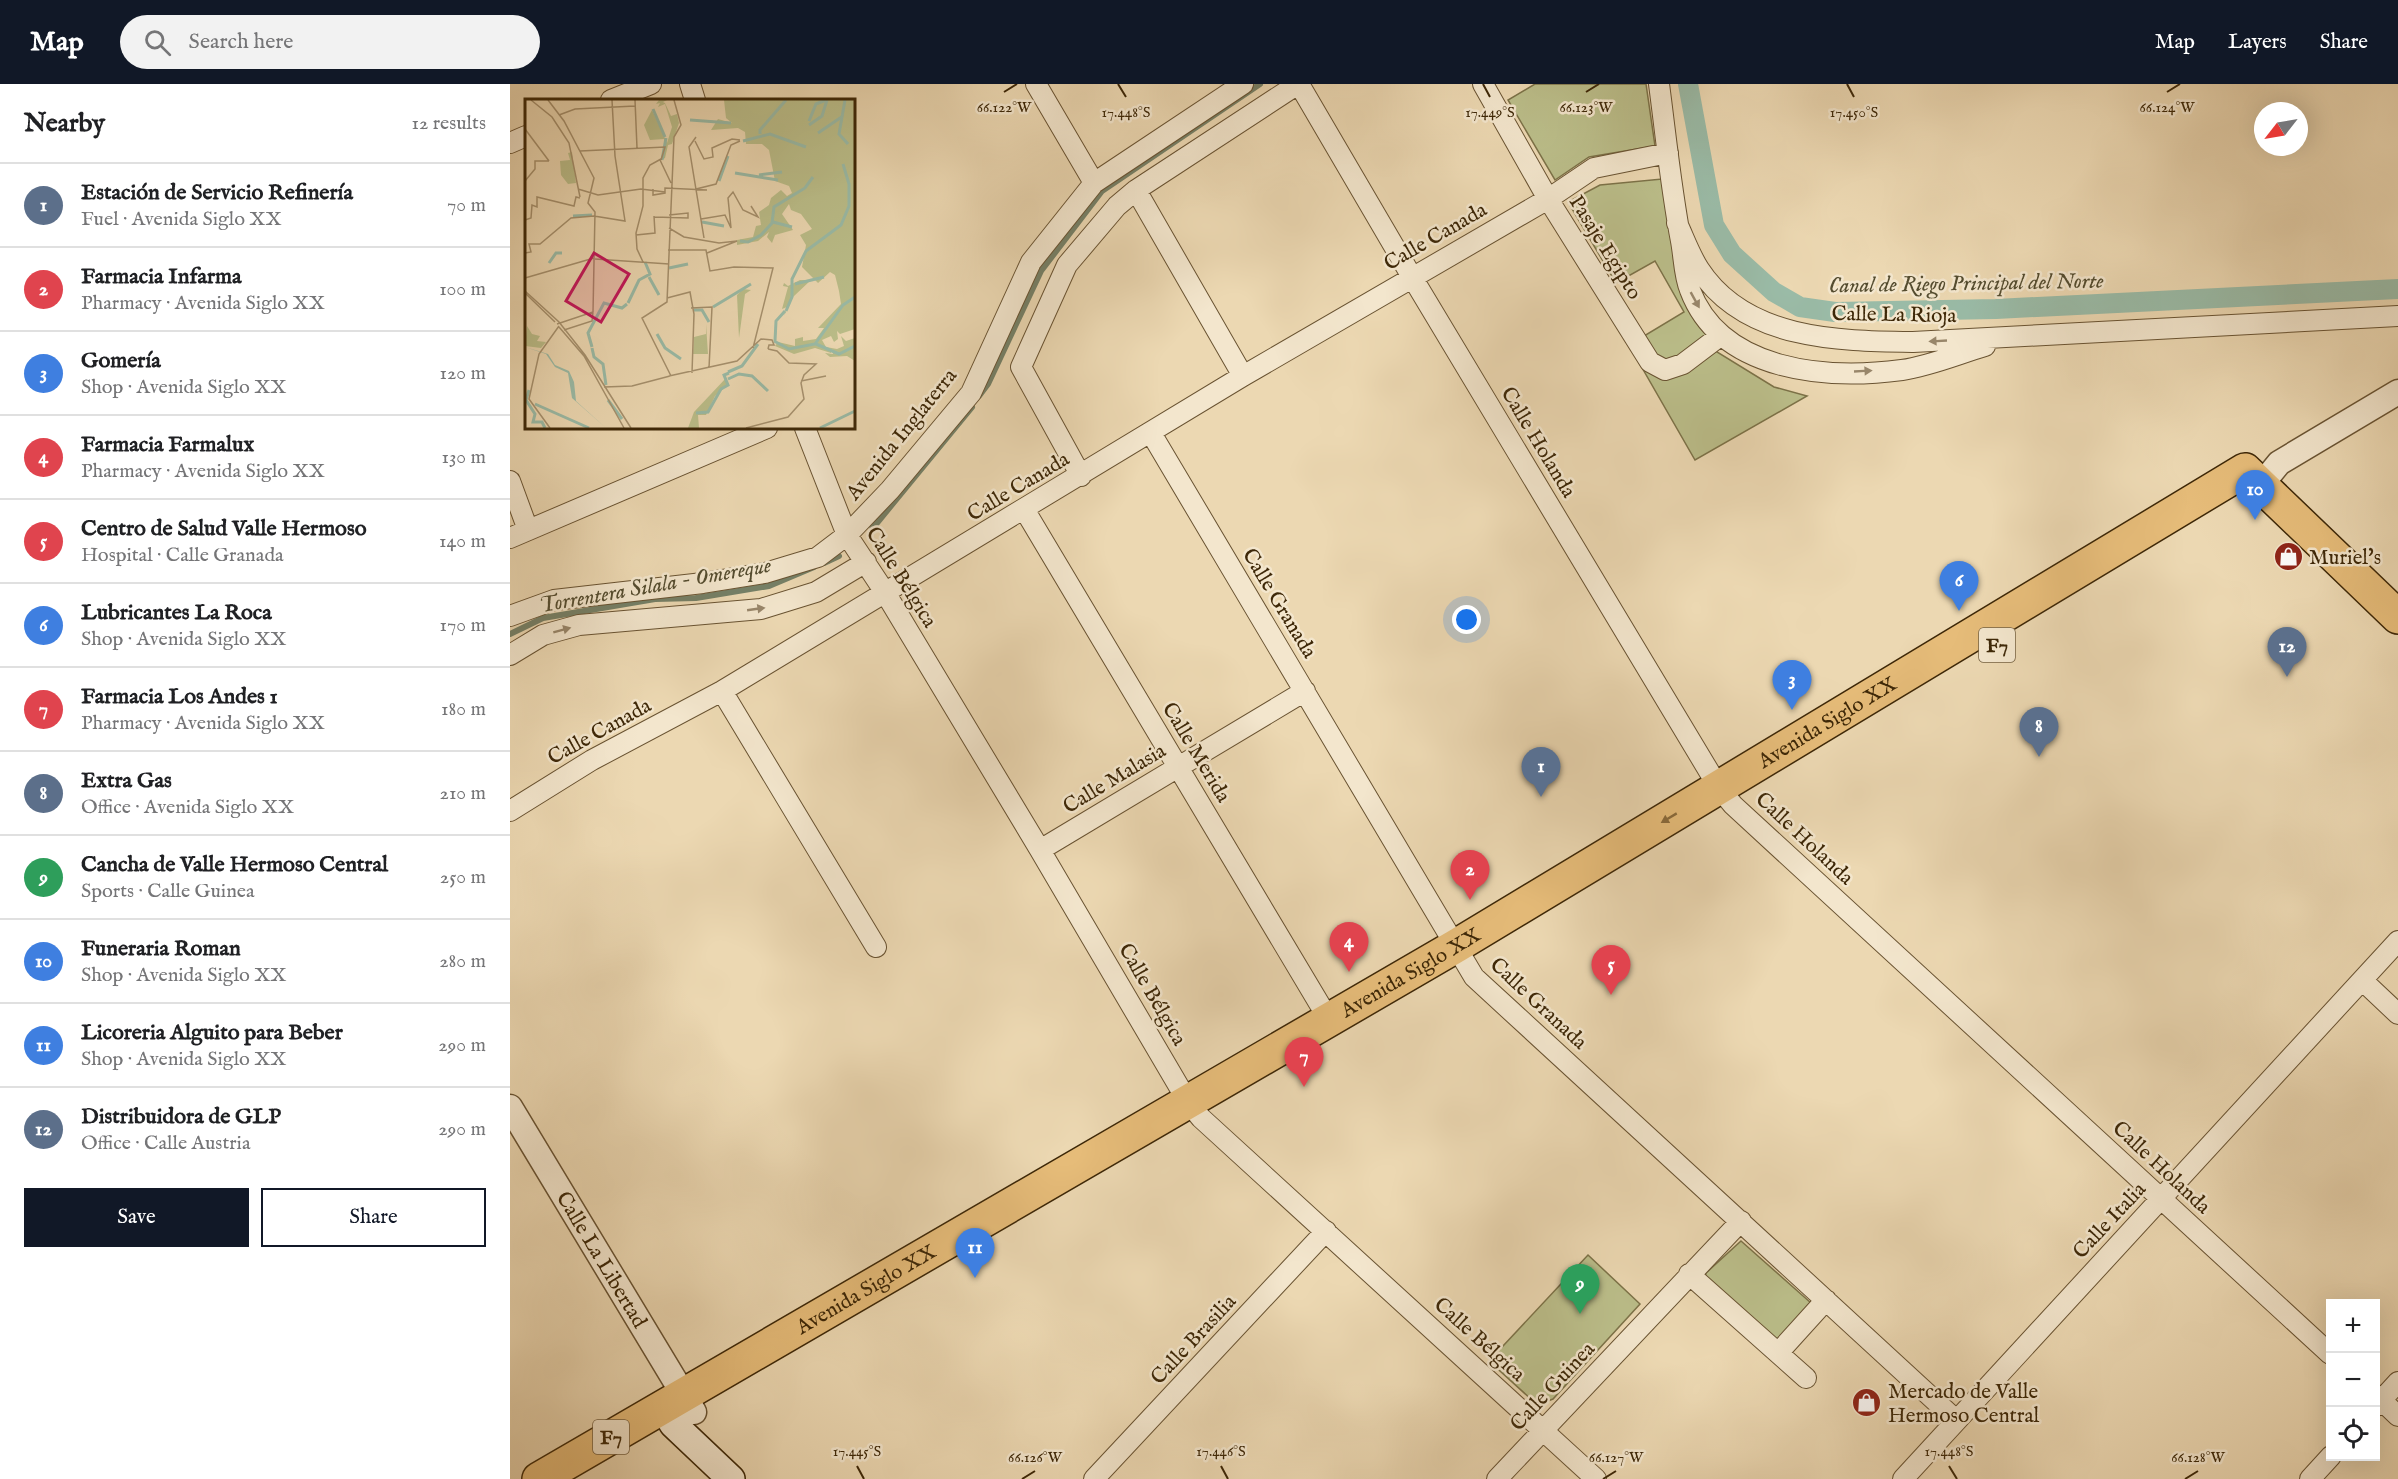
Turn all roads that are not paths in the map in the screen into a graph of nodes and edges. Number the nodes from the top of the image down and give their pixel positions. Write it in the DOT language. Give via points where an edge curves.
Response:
graph roads {
  1 [pos="651,84"];
  2 [pos="690,84"];
  3 [pos="1036,84"];
  4 [pos="1243,84"];
  5 [pos="1298,84"];
  6 [pos="1483,84"];
  7 [pos="1659,84"];
  8 [pos="614,99"];
  9 [pos="695,99"];
  10 [pos="525,136"];
  11 [pos="510,143"];
  12 [pos="1668,153"];
  13 [pos="1094,183"];
  14 [pos="1136,190"];
  15 [pos="1548,199"];
  16 [pos="1677,223"];
  17 [pos="1412,277"];
  18 [pos="2398,316"];
  19 [pos="1720,336"];
  20 [pos="2018,336"];
  21 [pos="1243,376"];
  22 [pos="2398,392"];
  23 [pos="765,429"];
  24 [pos="805,429"];
  25 [pos="1151,433"];
  26 [pos="2261,473"];
  27 [pos="1082,476"];
  28 [pos="510,481"];
  29 [pos="1024,508"];
  30 [pos="528,530"];
  31 [pos="847,535"];
  32 [pos="510,538"];
  33 [pos="866,562"];
  34 [pos="886,594"];
  35 [pos="510,616"];
  36 [pos="2398,618"];
  37 [pos="510,655"];
  38 [pos="722,691"];
  39 [pos="1305,692"];
  40 [pos="1178,767"];
  41 [pos="1726,796"];
  42 [pos="510,811"];
  43 [pos="1040,850"];
  44 [pos="2398,941"];
  45 [pos="876,948"];
  46 [pos="1461,955"];
  47 [pos="2362,980"];
  48 [pos="2398,1014"];
  49 [pos="1329,1020"];
  50 [pos="510,1107"];
  51 [pos="1195,1110"];
  52 [pos="2161,1199"];
  53 [pos="1741,1221"];
  54 [pos="1326,1231"];
  55 [pos="1689,1274"];
  56 [pos="1826,1300"];
  57 [pos="1778,1353"];
  58 [pos="2330,1353"];
  59 [pos="1806,1378"];
  60 [pos="2398,1382"];
  61 [pos="2380,1397"];
  62 [pos="2380,1402"];
  63 [pos="678,1409"];
  64 [pos="2398,1416"];
  65 [pos="1956,1420"];
  66 [pos="1544,1429"];
  67 [pos="2326,1461"];
  68 [pos="539,1479"];
  69 [pos="579,1479"];
  70 [pos="731,1479"];
  71 [pos="1095,1479"];
  72 [pos="1497,1479"];
  73 [pos="1596,1479"];
  74 [pos="1903,1479"];
  75 [pos="2310,1479"];
  1 -- 8 [label="street"];
  2 -- 9 [label="street"];
  3 -- 13 [label="street"];
  4 -- 13 [label="street, Avenida Inglaterra"];
  5 -- 14 [label="street"];
  5 -- 17 [label="street, Calle Holanda"];
  6 -- 15 [label="street, Pasaje Egipto"];
  7 -- 12 [label="street, Calle La Rioja"];
  10 -- 11 [label="street"];
  12 -- 15 [label="street, Calle Canada" via="1594,168"];
  12 -- 16 [label="street, Calle La Rioja"];
  13 -- 31 [label="street, Avenida Inglaterra" via="1031,262 971,393"];
  14 -- 21 [label="street"];
  14 -- 27 [label="street" via="1117,206 1067,265 1021,367"];
  15 -- 17 [label="street, Calle Canada"];
  15 -- 19 [label="street, Pasaje Egipto" via="1650,362 1665,370 1683,364"];
  16 -- 19 [label="street, Calle La Rioja, one-way" via="1690,290 1711,328"];
  20 -- 16 [label="street, Calle La Rioja, one-way" via="1913,342 1841,341 1785,330 1735,307 1700,270"];
  17 -- 21 [label="street, Calle Canada"];
  17 -- 41 [label="street, Calle Holanda"];
  18 -- 20 [label="street, Calle La Rioja"];
  19 -- 20 [label="street, Calle La Rioja, one-way" via="1775,365 1841,372 1903,370"];
  21 -- 25 [label="street, Calle Canada"];
  22 -- 26 [label="street, Avenida Siglo XX"];
  23 -- 30 [label="street"];
  24 -- 31 [label="street, Calle Bélgica"];
  25 -- 27 [label="street, Calle Canada"];
  25 -- 39 [label="street, Calle Granada"];
  26 -- 36 [label="highway"];
  26 -- 41 [label="highway, Avenida Siglo XX / F7"];
  27 -- 29 [label="street, Calle Canada"];
  28 -- 30 [label="street"];
  29 -- 34 [label="street, Calle Canada"];
  29 -- 40 [label="street, Calle Merida"];
  30 -- 32 [label="street"];
  31 -- 33 [label="street, Calle Bélgica"];
  31 -- 35 [label="street, Avenida Inglaterra" via="818,557 765,573 554,600"];
  33 -- 34 [label="street, Calle Bélgica"];
  37 -- 33 [label="street, one-way" via="543,635 579,625 761,609 816,592"];
  34 -- 38 [label="street, Calle Canada"];
  34 -- 43 [label="street, Calle Bélgica"];
  38 -- 42 [label="street, Calle Canada" via="592,760"];
  38 -- 45 [label="street"];
  39 -- 40 [label="street, Calle Malasia"];
  39 -- 46 [label="street, Calle Granada"];
  40 -- 43 [label="street, Calle Malasia"];
  40 -- 49 [label="street, Calle Merida"];
  41 -- 46 [label="highway, Avenida Siglo XX / F7"];
  41 -- 52 [label="street, Calle Holanda"];
  43 -- 51 [label="street, Calle Bélgica"];
  44 -- 47 [label="street, Calle Italia"];
  46 -- 49 [label="highway, Avenida Siglo XX / F7"];
  46 -- 51 [label="highway, Avenida Siglo XX / F7" via="1346,1030"];
  46 -- 53 [label="street, Calle Granada" via="1474,977"];
  47 -- 48 [label="street"];
  47 -- 52 [label="street, Calle Italia"];
  49 -- 51 [label="highway, Avenida Siglo XX / F7"];
  50 -- 63 [label="street, Calle La Libertad"];
  51 -- 54 [label="street, Calle Bélgica"];
  51 -- 63 [label="highway, Avenida Siglo XX / F7"];
  52 -- 58 [label="street, Calle Holanda"];
  52 -- 65 [label="street, Calle Italia"];
  53 -- 55 [label="street, Calle Guinea"];
  53 -- 56 [label="street, Calle Granada"];
  54 -- 66 [label="street, Calle Bélgica"];
  54 -- 71 [label="street, Calle Brasilia"];
  55 -- 57 [label="street"];
  55 -- 66 [label="street, Calle Guinea"];
  56 -- 57 [label="street"];
  56 -- 65 [label="street, Calle Granada"];
  57 -- 59 [label="street"];
  60 -- 61 [label="street"];
  62 -- 64 [label="street"];
  63 -- 68 [label="highway, Avenida Siglo XX / F7"];
  63 -- 69 [label="highway, Avenida Siglo XX / F7"];
  63 -- 70 [label="main road, Calle La Libertad"];
  65 -- 74 [label="street, Calle Italia"];
  66 -- 72 [label="street, Calle Guinea"];
  66 -- 73 [label="street, Calle Bélgica"];
  67 -- 75 [label="street"];
}
